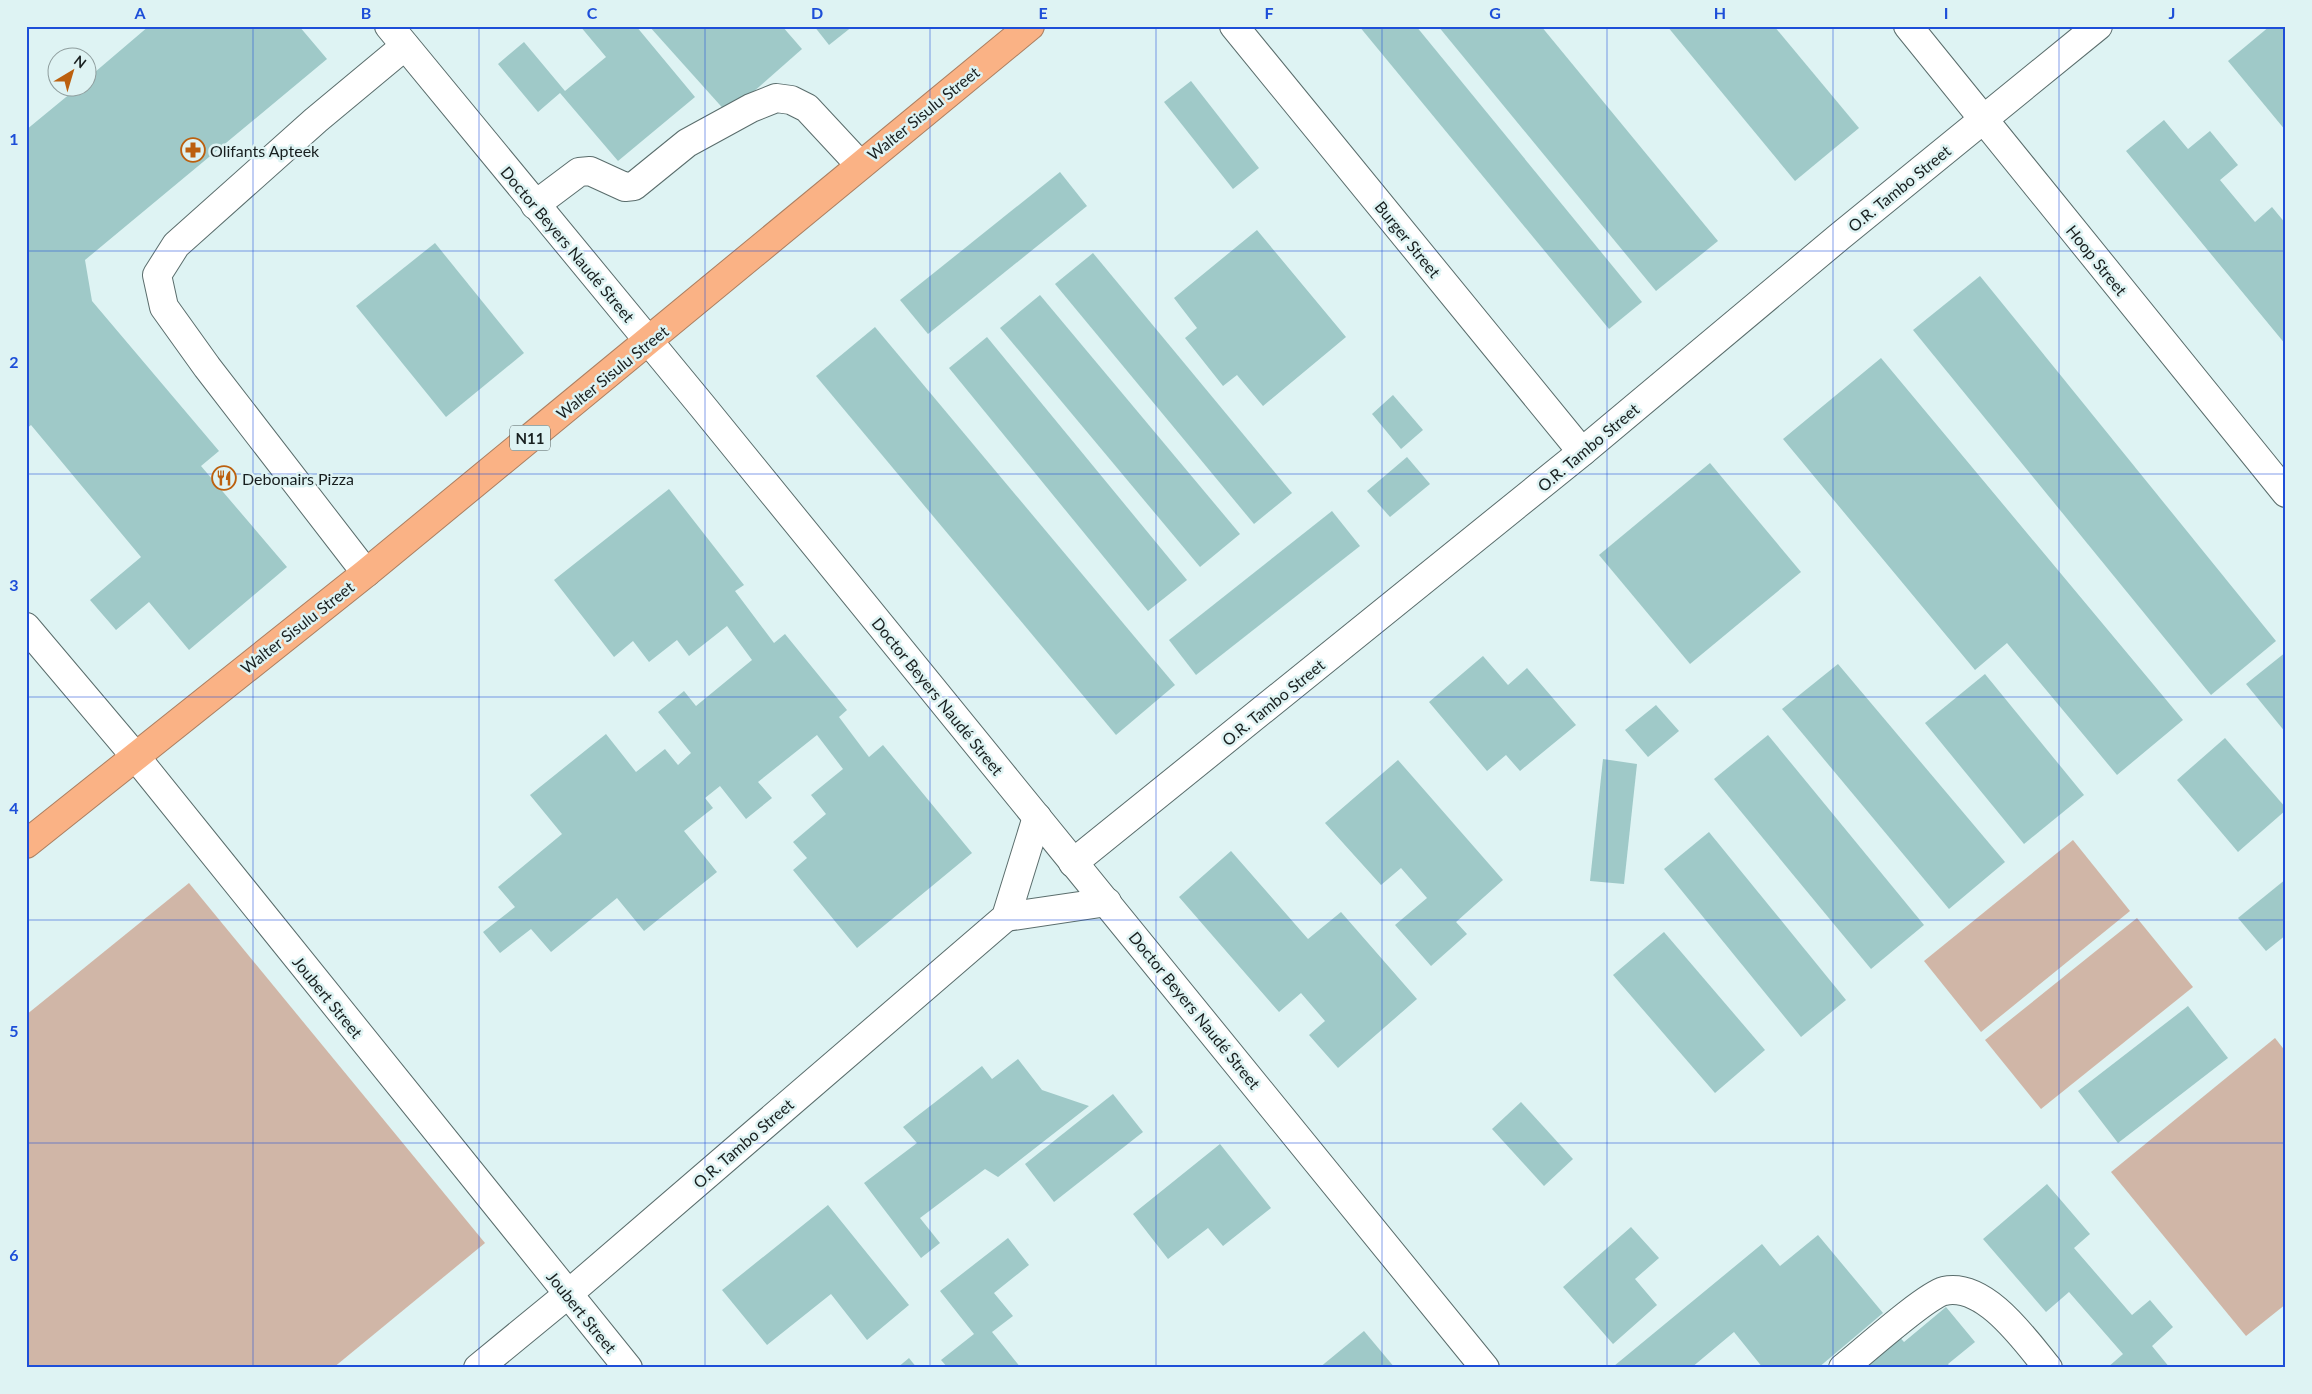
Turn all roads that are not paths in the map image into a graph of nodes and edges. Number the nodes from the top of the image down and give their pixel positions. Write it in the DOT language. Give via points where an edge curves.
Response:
graph roads {
  1 [pos="1030,26"];
  2 [pos="1234,26"];
  3 [pos="1908,26"];
  4 [pos="2098,26"];
  5 [pos="397,36"];
  6 [pos="1983,120"];
  7 [pos="860,165"];
  8 [pos="535,205"];
  9 [pos="649,342"];
  10 [pos="1582,452"];
  11 [pos="2286,493"];
  12 [pos="366,573"];
  13 [pos="26,627"];
  14 [pos="135,756"];
  15 [pos="1037,817"];
  16 [pos="26,844"];
  17 [pos="1073,863"];
  18 [pos="1107,902"];
  19 [pos="1006,917"];
  20 [pos="567,1295"];
  21 [pos="478,1368"];
  22 [pos="628,1368"];
  23 [pos="1485,1368"];
  24 [pos="1843,1368"];
  25 [pos="2048,1368"];
  1 -- 7 [label="highway, Walter Sisulu Street / N11"];
  2 -- 10 [label="street, Burger Street"];
  3 -- 6 [label="street, Hoop Street"];
  4 -- 6 [label="street, O.R. Tambo Street"];
  5 -- 8 [label="street, Doctor Beyers Naudé Street"];
  5 -- 12 [label="street" via="316,120 176,245 157,275 164,307"];
  6 -- 10 [label="street, O.R. Tambo Street"];
  6 -- 11 [label="street, Hoop Street"];
  7 -- 8 [label="street" via="807,108 791,100 776,98 687,143 634,186 625,187 590,171 579,172"];
  7 -- 9 [label="highway, Walter Sisulu Street / N11"];
  8 -- 9 [label="street, Doctor Beyers Naudé Street"];
  9 -- 12 [label="highway, Walter Sisulu Street / N11"];
  9 -- 15 [label="street, Doctor Beyers Naudé Street"];
  10 -- 17 [label="street, O.R. Tambo Street"];
  12 -- 14 [label="highway, Walter Sisulu Street / N11"];
  13 -- 14 [label="street, Joubert Street"];
  14 -- 16 [label="highway, Walter Sisulu Street / N11"];
  14 -- 20 [label="street, Joubert Street"];
  15 -- 17 [label="street, Doctor Beyers Naudé Street"];
  15 -- 19 [label="street"];
  17 -- 18 [label="street, Doctor Beyers Naudé Street"];
  18 -- 19 [label="street"];
  18 -- 23 [label="street, Doctor Beyers Naudé Street"];
  19 -- 20 [label="street, O.R. Tambo Street"];
  20 -- 21 [label="street, O.R. Tambo Street"];
  20 -- 22 [label="street, Joubert Street"];
  24 -- 25 [label="street" via="1932,1296 1952,1290 1968,1293 1987,1303 2010,1322"];
}
